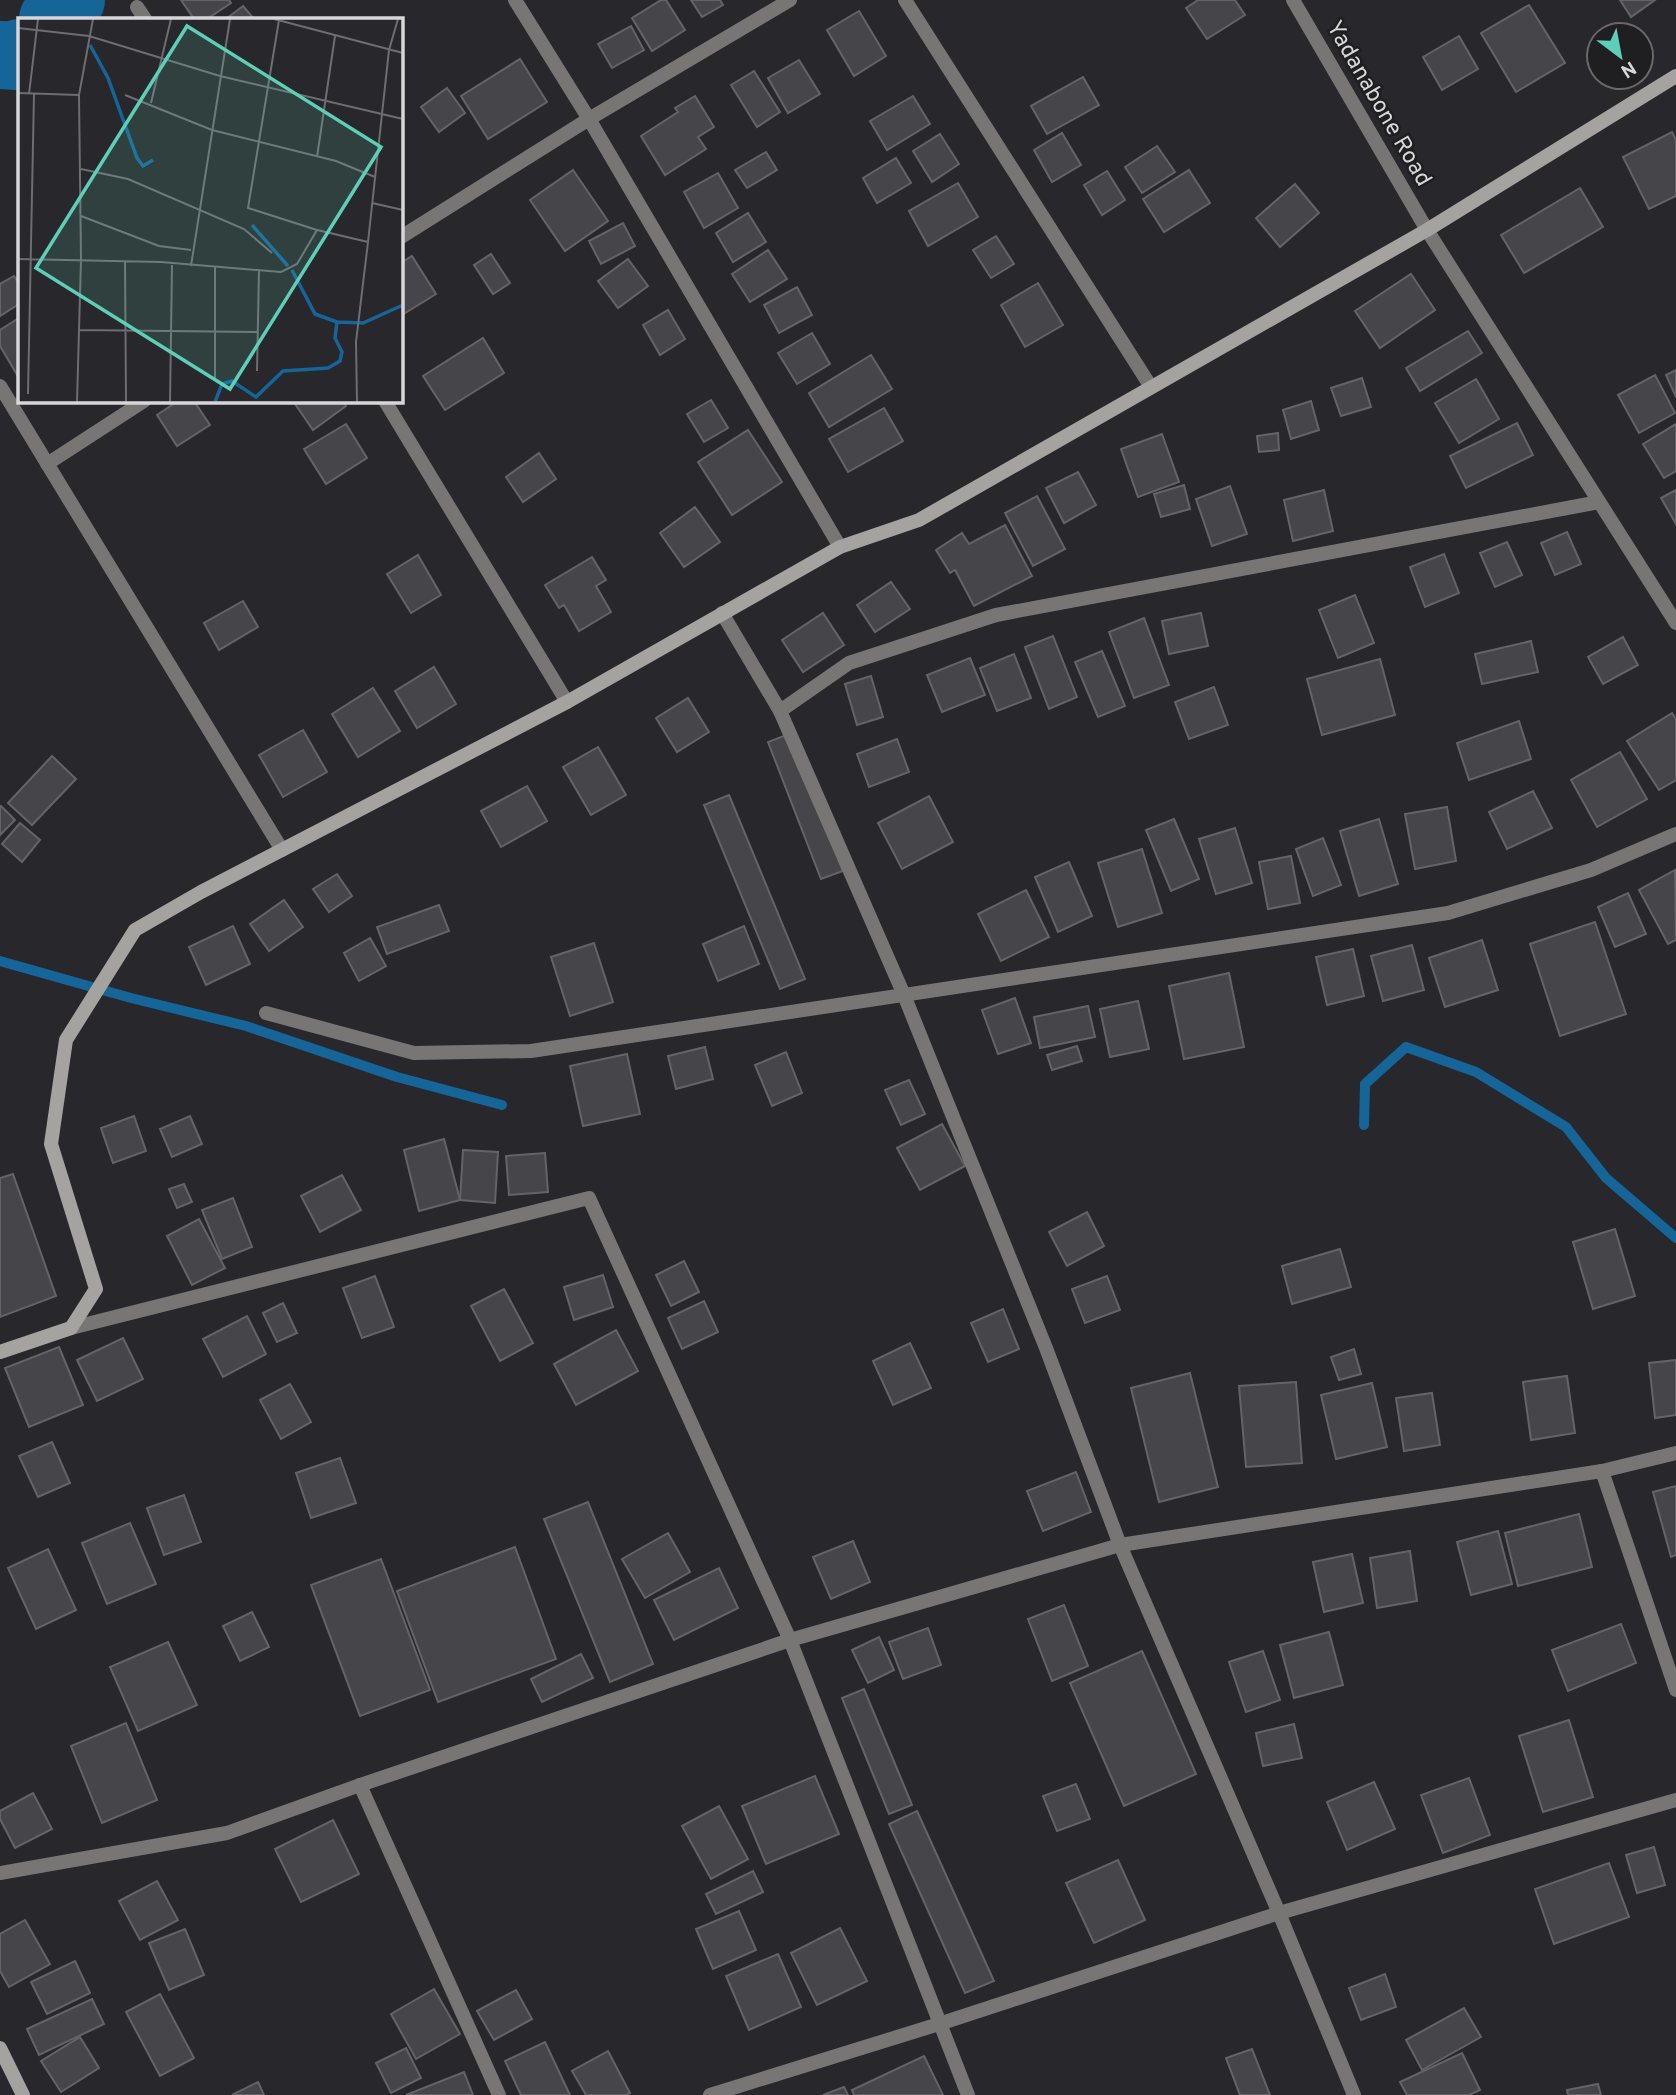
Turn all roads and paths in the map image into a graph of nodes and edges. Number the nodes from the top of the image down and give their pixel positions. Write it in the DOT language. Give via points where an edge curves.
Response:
graph roads {
  1 [pos="515,0"];
  2 [pos="790,0"];
  3 [pos="905,0"];
  4 [pos="1293,0"];
  5 [pos="1676,76"];
  6 [pos="589,119"];
  7 [pos="1427,230"];
  8 [pos="402,236"];
  9 [pos="0,386"];
  10 [pos="1151,387"];
  11 [pos="142,402"];
  12 [pos="386,402"];
  13 [pos="47,464"];
  14 [pos="1599,502"];
  15 [pos="840,547"];
  16 [pos="722,613"];
  17 [pos="1676,623"];
  18 [pos="567,702"];
  19 [pos="780,711"];
  20 [pos="1676,834"];
  21 [pos="282,850"];
  22 [pos="904,995"];
  23 [pos="266,1013"];
  24 [pos="71,1328"];
  25 [pos="0,1352"];
  26 [pos="1676,1453"];
  27 [pos="1602,1471"];
  28 [pos="1120,1545"];
  29 [pos="789,1640"];
  30 [pos="1676,1690"];
  31 [pos="359,1785"];
  32 [pos="1676,1800"];
  33 [pos="0,1873"];
  34 [pos="1279,1913"];
  35 [pos="939,2024"];
  36 [pos="0,2048"];
  37 [pos="23,2095"];
  38 [pos="499,2095"];
  39 [pos="710,2095"];
  40 [pos="968,2095"];
  41 [pos="1354,2095"];
  1 -- 6 [label="street"];
  2 -- 6 [label="street"];
  3 -- 10 [label="street"];
  4 -- 7 [label="street, Yadanabone Road"];
  5 -- 7 [label="street"];
  6 -- 8 [label="street"];
  6 -- 15 [label="street"];
  7 -- 10 [label="street"];
  7 -- 14 [label="street, Yadanabone Road"];
  9 -- 13 [label="street"];
  10 -- 15 [label="street" via="919,520"];
  11 -- 13 [label="street"];
  12 -- 18 [label="street"];
  13 -- 21 [label="street"];
  14 -- 17 [label="street, Yadanabone Road"];
  14 -- 19 [label="street" via="996,615 849,663"];
  15 -- 16 [label="street"];
  16 -- 18 [label="street"];
  16 -- 19 [label="street"];
  18 -- 21 [label="street"];
  19 -- 22 [label="street"];
  20 -- 22 [label="street" via="1591,870 1448,914"];
  21 -- 24 [label="street" via="135,930 65,1040 51,1144 96,1289"];
  22 -- 23 [label="street" via="531,1051 414,1053"];
  22 -- 28 [label="street"];
  24 -- 25 [label="street"];
  24 -- 29 [label="street" via="589,1198"];
  26 -- 27 [label="street"];
  27 -- 28 [label="street"];
  27 -- 30 [label="street"];
  28 -- 29 [label="street"];
  28 -- 34 [label="street"];
  29 -- 31 [label="street"];
  29 -- 35 [label="street"];
  31 -- 33 [label="street" via="227,1833"];
  31 -- 38 [label="street"];
  32 -- 34 [label="street"];
  34 -- 35 [label="street"];
  34 -- 41 [label="street"];
  35 -- 39 [label="street"];
  35 -- 40 [label="street"];
  36 -- 37 [label="street"];
}
